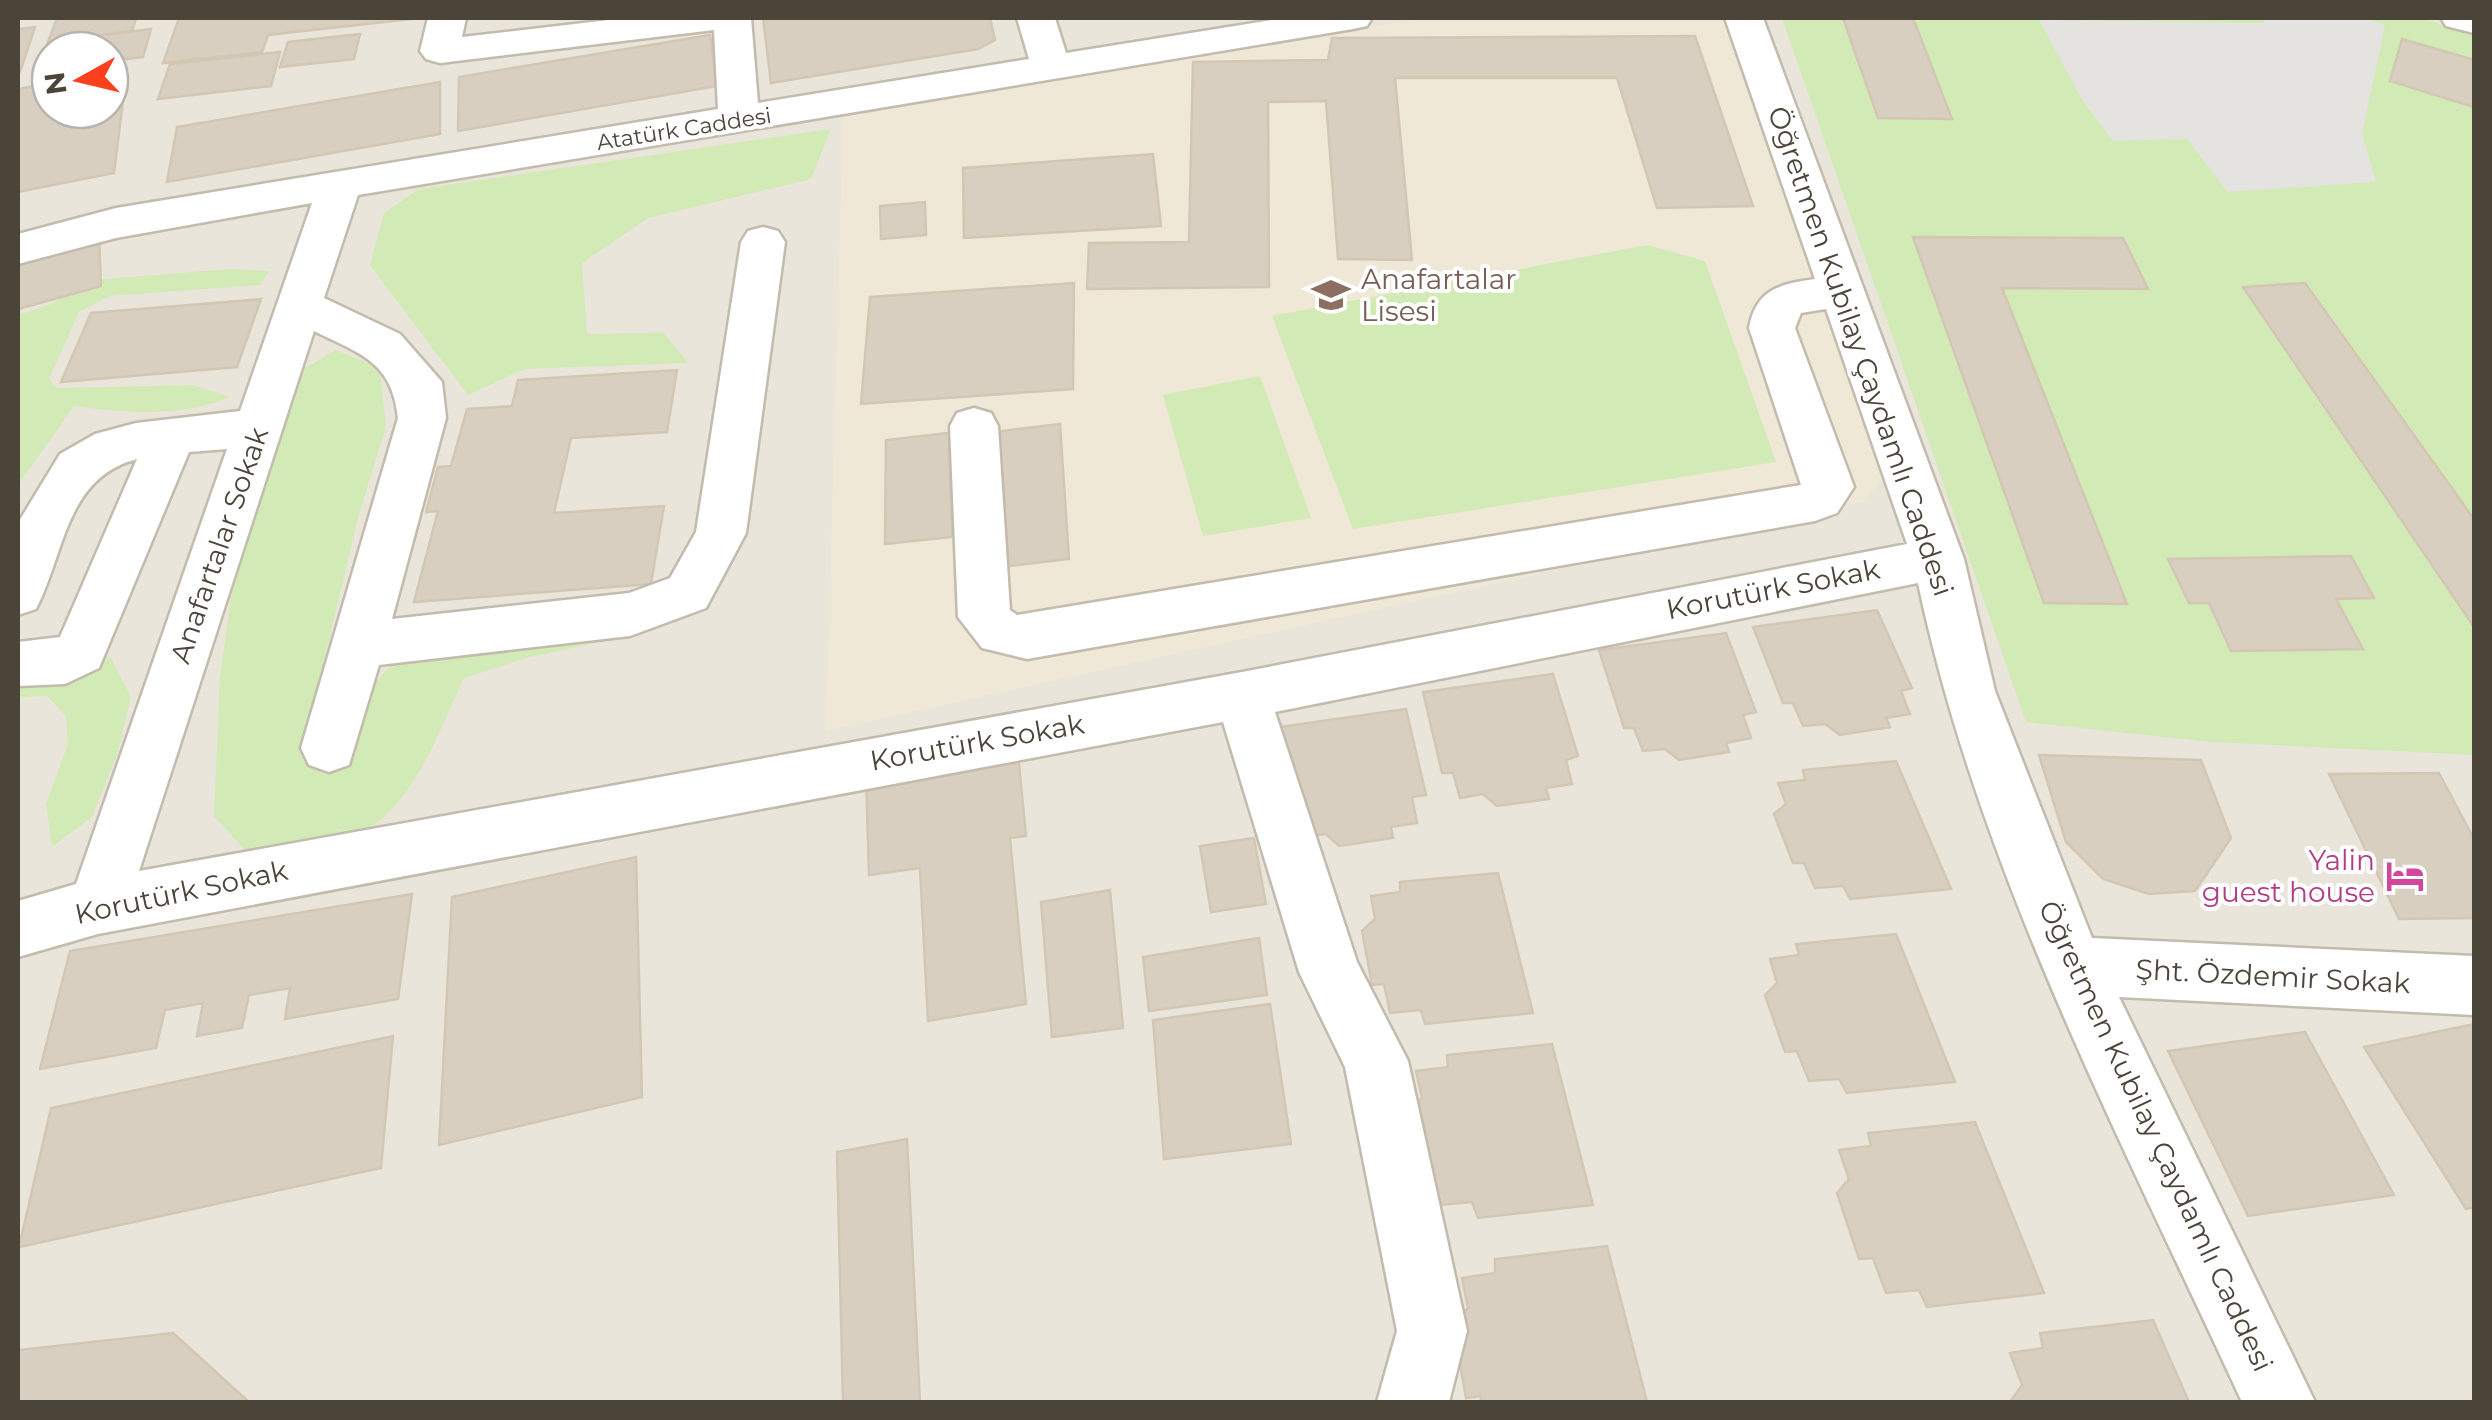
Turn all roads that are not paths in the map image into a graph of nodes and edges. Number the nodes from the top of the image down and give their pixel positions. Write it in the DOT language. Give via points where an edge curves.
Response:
graph roads {
  1 [pos="447,18"];
  2 [pos="721,18"];
  3 [pos="732,18"];
  4 [pos="1036,18"];
  5 [pos="1353,18"];
  6 [pos="1744,18"];
  7 [pos="2460,18"];
  8 [pos="2474,22"];
  9 [pos="1051,67"];
  10 [pos="740,120"];
  11 [pos="340,184"];
  12 [pos="763,242"];
  13 [pos="18,249"];
  14 [pos="1842,290"];
  15 [pos="299,305"];
  16 [pos="974,426"];
  17 [pos="258,428"];
  18 [pos="170,438"];
  19 [pos="1938,559"];
  20 [pos="18,594"];
  21 [pos="358,644"];
  22 [pos="18,664"];
  23 [pos="1242,695"];
  24 [pos="329,748"];
  25 [pos="98,906"];
  26 [pos="25,938"];
  27 [pos="2072,966"];
  28 [pos="2474,984"];
  29 [pos="1413,1402"];
  30 [pos="2279,1402"];
  1 -- 2 [label="street" via="440,51"];
  3 -- 10 [label="street"];
  4 -- 9 [label="street"];
  5 -- 9 [label="street, Atatürk Caddesi"];
  6 -- 14 [label="street, Öğretmen Kubilay Çaydamlı Caddesi"];
  7 -- 8 [label="street"];
  9 -- 10 [label="street, Atatürk Caddesi"];
  10 -- 11 [label="street, Atatürk Caddesi"];
  11 -- 13 [label="street, Atatürk Caddesi" via="116,224"];
  11 -- 15 [label="street, Anafartalar Sokak"];
  12 -- 21 [label="street" via="722,533 688,593 630,614"];
  14 -- 16 [label="street" via="1788,299 1775,310 1772,328 1829,486 1819,498 1797,507 1035,636 997,633 984,616"];
  14 -- 19 [label="street, Öğretmen Kubilay Çaydamlı Caddesi"];
  15 -- 17 [label="street, Anafartalar Sokak"];
  15 -- 21 [label="street" via="384,346 418,382 422,418"];
  17 -- 18 [label="street"];
  17 -- 25 [label="street, Anafartalar Sokak"];
  18 -- 20 [label="street" via="116,446 78,466 42,528"];
  18 -- 22 [label="street" via="80,652 64,661"];
  19 -- 23 [label="street, Korutürk Sokak"];
  19 -- 27 [label="street, Öğretmen Kubilay Çaydamlı Caddesi" via="1968,691"];
  21 -- 24 [label="street"];
  23 -- 25 [label="street, Korutürk Sokak"];
  23 -- 29 [label="street" via="1330,972 1376,1061 1432,1331"];
  25 -- 26 [label="street, Korutürk Sokak"];
  27 -- 28 [label="street, Şht. Özdemir Sokak"];
  27 -- 30 [label="street, Öğretmen Kubilay Çaydamlı Caddesi"];
}
